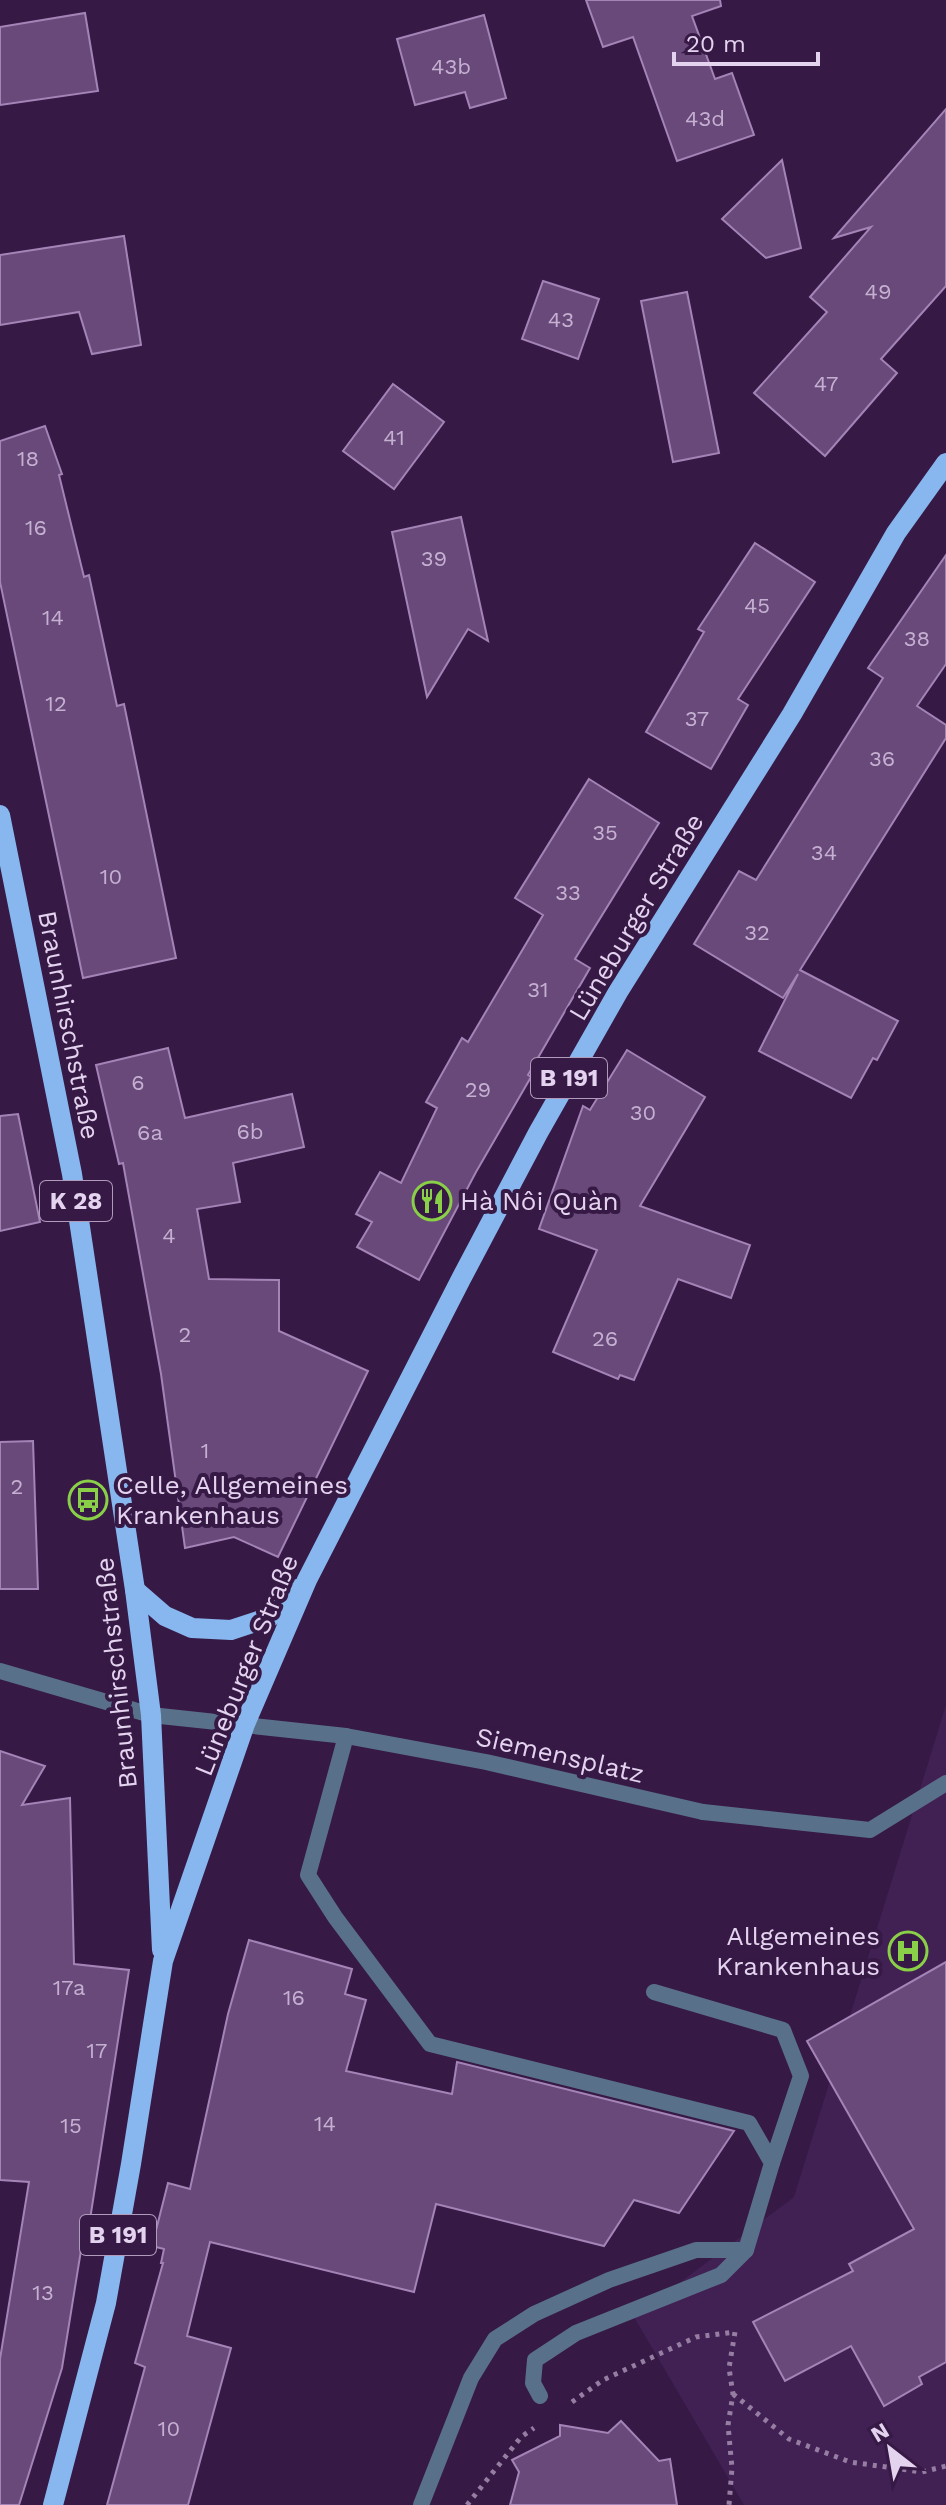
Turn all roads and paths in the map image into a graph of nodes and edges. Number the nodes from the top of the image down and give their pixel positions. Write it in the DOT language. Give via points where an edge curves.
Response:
graph roads {
  1 [pos="946,463"];
  2 [pos="0,815"];
  3 [pos="307,1580"];
  4 [pos="135,1590"];
  5 [pos="0,1671"];
  6 [pos="151,1715"];
  7 [pos="245,1724"];
  8 [pos="346,1736"];
  9 [pos="946,1783"];
  10 [pos="163,1961"];
  11 [pos="654,1992"];
  12 [pos="772,2163"];
  13 [pos="746,2250"];
  14 [pos="733,2394"];
  15 [pos="540,2396"];
  16 [pos="568,2405"];
  17 [pos="544,2421"];
  18 [pos="946,2466"];
  19 [pos="53,2505"];
  20 [pos="421,2505"];
  21 [pos="467,2505"];
  22 [pos="729,2505"];
  1 -- 3 [label="main road, Lüneburger Straße / B 191" via="896,533 792,714 610,1005 454,1291"];
  2 -- 4 [label="main road, Braunhirschstraße / K 28" via="72,1174"];
  3 -- 4 [label="main road" via="270,1617 231,1630 192,1628 165,1616"];
  3 -- 7 [label="main road, Lüneburger Straße / B 191"];
  4 -- 6 [label="main road, Braunhirschstraße"];
  5 -- 6 [label="street, Siemensplatz"];
  6 -- 7 [label="street, Siemensplatz"];
  6 -- 10 [label="main road, Braunhirschstraße"];
  7 -- 8 [label="street, Siemensplatz"];
  7 -- 10 [label="main road, Lüneburger Straße / B 191"];
  8 -- 9 [label="street, Siemensplatz" via="703,1812 870,1830"];
  8 -- 12 [label="street" via="308,1875 430,2044 749,2123"];
  10 -- 19 [label="main road, Lüneburger Straße / B 191" via="106,2303"];
  11 -- 12 [label="street" via="783,2030 801,2076"];
  12 -- 13 [label="street"];
  13 -- 15 [label="street" via="721,2275 576,2333 535,2360 533,2383"];
  13 -- 20 [label="street" via="696,2250 609,2280 534,2314 495,2339 471,2378"];
  14 -- 16 [label="path" via="729,2368 735,2332 696,2337 603,2380"];
  14 -- 18 [label="path" via="789,2439 850,2462 922,2472"];
  14 -- 22 [label="path"];
  17 -- 21 [label="path" via="521,2437"];
}
